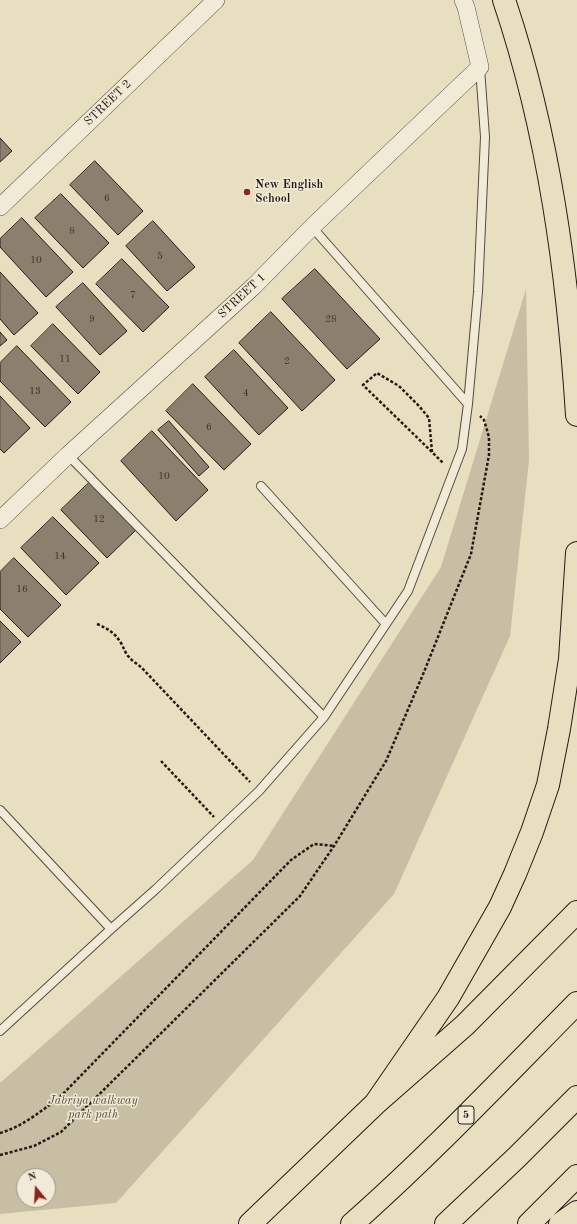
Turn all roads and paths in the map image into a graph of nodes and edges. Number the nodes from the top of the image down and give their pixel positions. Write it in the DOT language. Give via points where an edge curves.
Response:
graph roads {
  1 [pos="216,0"];
  2 [pos="463,0"];
  3 [pos="504,0"];
  4 [pos="480,67"];
  5 [pos="0,207"];
  6 [pos="312,227"];
  7 [pos="468,404"];
  8 [pos="577,415"];
  9 [pos="432,452"];
  10 [pos="68,455"];
  11 [pos="453,473"];
  12 [pos="261,486"];
  13 [pos="0,520"];
  14 [pos="577,553"];
  15 [pos="96,624"];
  16 [pos="386,624"];
  17 [pos="324,717"];
  18 [pos="161,761"];
  19 [pos="259,791"];
  20 [pos="0,810"];
  21 [pos="222,826"];
  22 [pos="334,846"];
  23 [pos="577,912"];
  24 [pos="112,928"];
  25 [pos="577,1003"];
  26 [pos="0,1031"];
  27 [pos="577,1097"];
  28 [pos="375,1104"];
  29 [pos="0,1133"];
  30 [pos="0,1155"];
  31 [pos="577,1176"];
  32 [pos="577,1212"];
  33 [pos="250,1224"];
  34 [pos="352,1224"];
  35 [pos="446,1224"];
  36 [pos="529,1224"];
  37 [pos="560,1224"];
  1 -- 5 [label="street, STREET 2"];
  2 -- 4 [label="street"];
  3 -- 8 [label="highway" via="531,88 545,154 567,296"];
  4 -- 6 [label="street, STREET 1"];
  4 -- 7 [label="lane" via="485,137 478,292"];
  6 -- 7 [label="lane"];
  6 -- 10 [label="street, STREET 1" via="254,286"];
  7 -- 11 [label="lane" via="462,449"];
  7 -- 22 [label="path" via="484,420 490,437 471,554 386,761"];
  9 -- 9 [label="path" via="364,385 377,372 399,386 429,418"];
  9 -- 11 [label="path"];
  10 -- 13 [label="street, STREET 1"];
  10 -- 17 [label="lane"];
  11 -- 16 [label="lane" via="408,591"];
  12 -- 16 [label="lane"];
  14 -- 28 [label="highway" via="570,659 562,713 548,785 532,832 500,907 448,998"];
  15 -- 19 [label="path" via="118,638 129,658 141,667"];
  16 -- 17 [label="lane"];
  17 -- 19 [label="lane"];
  18 -- 21 [label="path"];
  19 -- 21 [label="lane"];
  20 -- 24 [label="lane"];
  21 -- 24 [label="lane"];
  22 -- 29 [label="path" via="314,844 291,860 59,1098 33,1118"];
  22 -- 30 [label="path" via="300,896 61,1132 34,1146"];
  23 -- 28 [label="highway" via="465,1025"];
  24 -- 26 [label="lane"];
  25 -- 34 [label="highway, 5" via="466,1116"];
  27 -- 35 [label="highway"];
  28 -- 33 [label="highway"];
  31 -- 36 [label="highway"];
  32 -- 37 [label="highway"];
}
